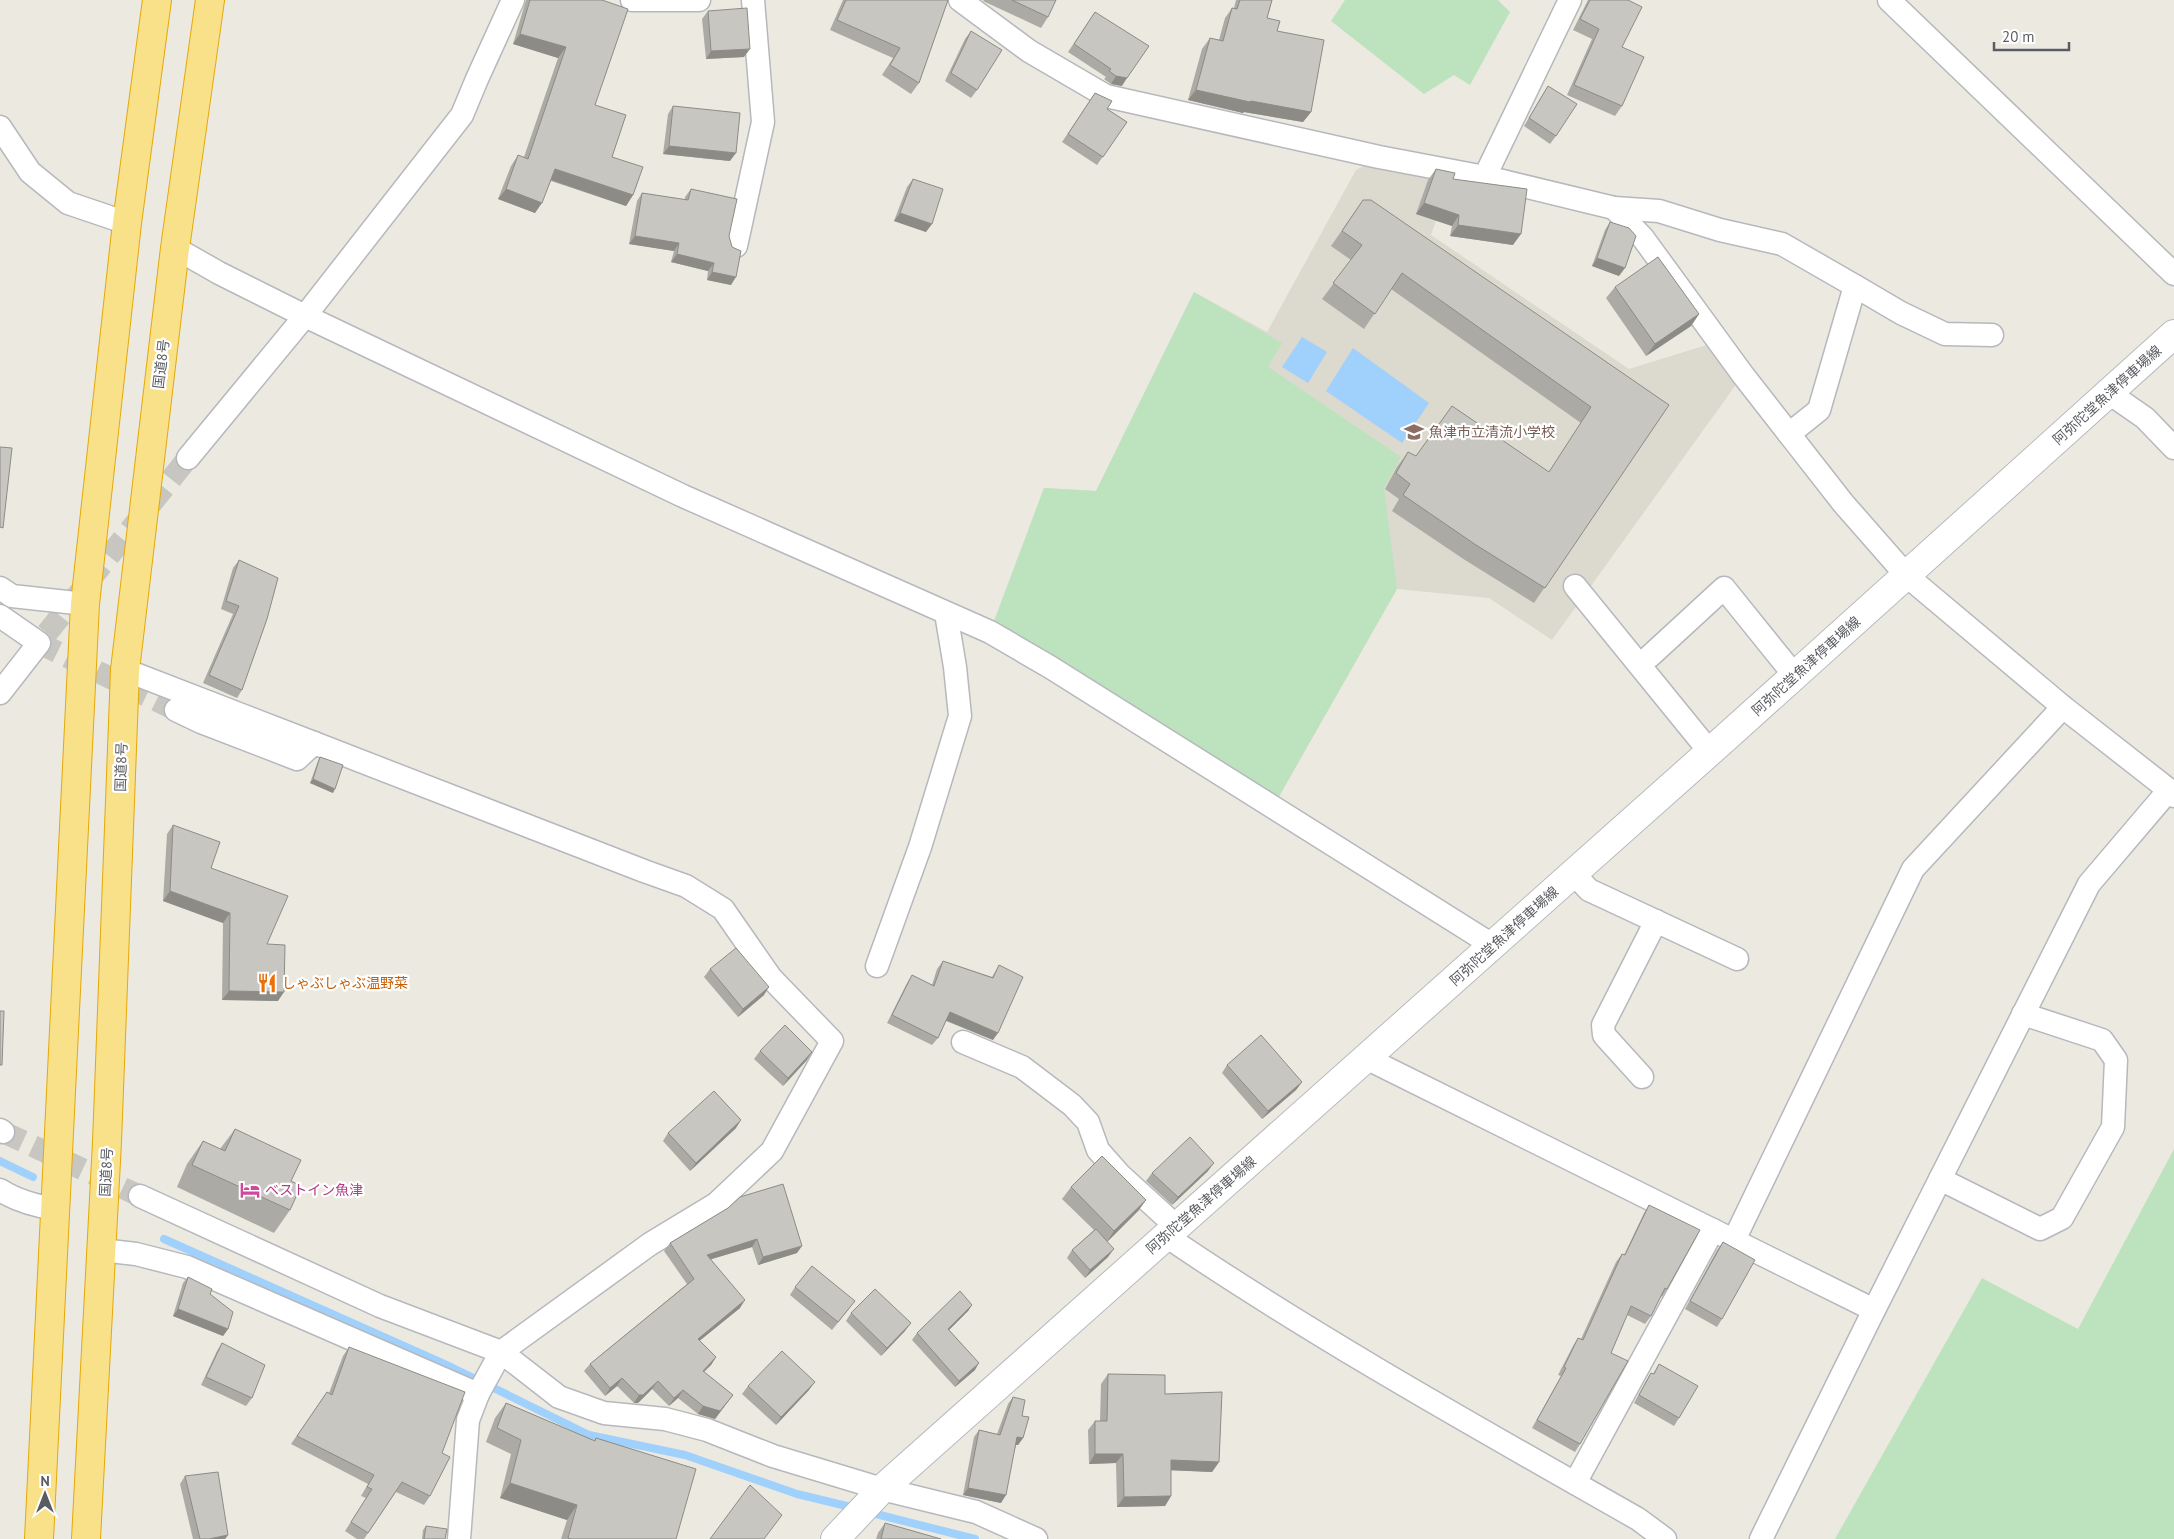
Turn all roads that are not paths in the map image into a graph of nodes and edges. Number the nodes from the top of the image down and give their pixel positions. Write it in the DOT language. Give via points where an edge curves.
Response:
graph roads {
  1 [pos="157,0"];
  2 [pos="210,0"];
  3 [pos="513,0"];
  4 [pos="632,0"];
  5 [pos="699,0"];
  6 [pos="753,0"];
  7 [pos="960,0"];
  8 [pos="1570,0"];
  9 [pos="1890,0"];
  10 [pos="0,127"];
  11 [pos="1490,178"];
  12 [pos="1614,208"];
  13 [pos="127,223"];
  14 [pos="736,246"];
  15 [pos="175,248"];
  16 [pos="2174,274"];
  17 [pos="1855,286"];
  18 [pos="305,316"];
  19 [pos="2174,334"];
  20 [pos="1992,335"];
  21 [pos="2109,393"];
  22 [pos="1789,434"];
  23 [pos="2174,448"];
  24 [pos="188,458"];
  25 [pos="1907,576"];
  26 [pos="1575,586"];
  27 [pos="0,588"];
  28 [pos="85,604"];
  29 [pos="946,613"];
  30 [pos="0,616"];
  31 [pos="1649,657"];
  32 [pos="125,670"];
  33 [pos="1795,676"];
  34 [pos="0,693"];
  35 [pos="2063,707"];
  36 [pos="176,710"];
  37 [pos="314,743"];
  38 [pos="1710,752"];
  39 [pos="2171,793"];
  40 [pos="1574,874"];
  41 [pos="1656,921"];
  42 [pos="1494,946"];
  43 [pos="1737,959"];
  44 [pos="877,966"];
  45 [pos="2023,1014"];
  46 [pos="963,1042"];
  47 [pos="1368,1059"];
  48 [pos="1642,1077"];
  49 [pos="1940,1179"];
  50 [pos="0,1190"];
  51 [pos="140,1196"];
  52 [pos="56,1209"];
  53 [pos="1713,1230"];
  54 [pos="1171,1231"];
  55 [pos="1734,1240"];
  56 [pos="102,1250"];
  57 [pos="1874,1310"];
  58 [pos="501,1352"];
  59 [pos="478,1394"];
  60 [pos="1575,1483"];
  61 [pos="882,1489"];
  62 [pos="39,1539"];
  63 [pos="86,1539"];
  64 [pos="459,1539"];
  65 [pos="835,1539"];
  66 [pos="1036,1539"];
  67 [pos="1666,1539"];
  68 [pos="1761,1539"];
  1 -- 13 [label="highway"];
  2 -- 15 [label="highway, 国道8号"];
  3 -- 18 [label="street" via="462,115"];
  4 -- 5 [label="street"];
  6 -- 14 [label="street" via="763,122"];
  7 -- 11 [label="street" via="1029,51 1106,96 1379,157"];
  8 -- 11 [label="street" via="1489,168"];
  9 -- 16 [label="street"];
  10 -- 13 [label="street" via="30,172 68,203"];
  11 -- 12 [label="street"];
  12 -- 17 [label="street" via="1659,211 1720,230 1782,244"];
  12 -- 22 [label="street" via="1643,238"];
  13 -- 28 [label="highway"];
  15 -- 18 [label="street"];
  15 -- 32 [label="highway, 国道8号"];
  17 -- 20 [label="street" via="1945,334"];
  17 -- 22 [label="street" via="1818,410"];
  18 -- 24 [label="street"];
  18 -- 29 [label="street" via="683,496"];
  19 -- 21 [label="main road, 阿弥陀堂魚津停車場線"];
  21 -- 23 [label="street" via="2145,418"];
  21 -- 25 [label="main road, 阿弥陀堂魚津停車場線"];
  22 -- 25 [label="street"];
  25 -- 33 [label="main road, 阿弥陀堂魚津停車場線"];
  25 -- 35 [label="street"];
  26 -- 38 [label="street"];
  27 -- 28 [label="street" via="12,596"];
  28 -- 52 [label="highway"];
  29 -- 42 [label="street" via="990,632 1050,667"];
  29 -- 44 [label="street" via="960,716 920,847"];
  30 -- 34 [label="street" via="39,643"];
  31 -- 33 [label="street" via="1724,588"];
  32 -- 37 [label="street"];
  32 -- 56 [label="highway, 国道8号"];
  33 -- 38 [label="main road, 阿弥陀堂魚津停車場線"];
  35 -- 39 [label="street"];
  35 -- 55 [label="street" via="1913,869"];
  36 -- 37 [label="street" via="297,759"];
  37 -- 58 [label="street" via="686,886 723,909 771,978 832,1041 772,1151 716,1204 650,1244"];
  38 -- 40 [label="main road, 阿弥陀堂魚津停車場線"];
  39 -- 45 [label="street" via="2088,884"];
  40 -- 41 [label="street" via="1589,890"];
  40 -- 42 [label="main road, 阿弥陀堂魚津停車場線"];
  41 -- 43 [label="street"];
  41 -- 48 [label="street" via="1603,1025 1604,1035"];
  42 -- 47 [label="main road, 阿弥陀堂魚津停車場線"];
  45 -- 49 [label="street"];
  45 -- 49 [label="street" via="2102,1040 2116,1060 2113,1127 2062,1218 2040,1229"];
  46 -- 54 [label="street" via="1022,1067 1072,1105 1088,1122 1098,1150"];
  47 -- 53 [label="street"];
  47 -- 54 [label="main road, 阿弥陀堂魚津停車場線"];
  49 -- 57 [label="street"];
  50 -- 52 [label="street" via="12,1198"];
  51 -- 58 [label="street" via="380,1306"];
  52 -- 62 [label="highway"];
  53 -- 55 [label="street"];
  53 -- 60 [label="street"];
  54 -- 60 [label="street" via="1234,1282"];
  54 -- 61 [label="main road, 阿弥陀堂魚津停車場線"];
  55 -- 57 [label="street"];
  56 -- 59 [label="street" via="136,1254 188,1267"];
  56 -- 63 [label="highway, 国道8号"];
  57 -- 68 [label="street"];
  58 -- 59 [label="street"];
  58 -- 61 [label="street" via="559,1397 604,1414 665,1419 707,1430 773,1456"];
  59 -- 64 [label="street" via="468,1420"];
  60 -- 67 [label="street"];
  61 -- 65 [label="main road, 阿弥陀堂魚津停車場線"];
  61 -- 66 [label="street" via="976,1512"];
}
